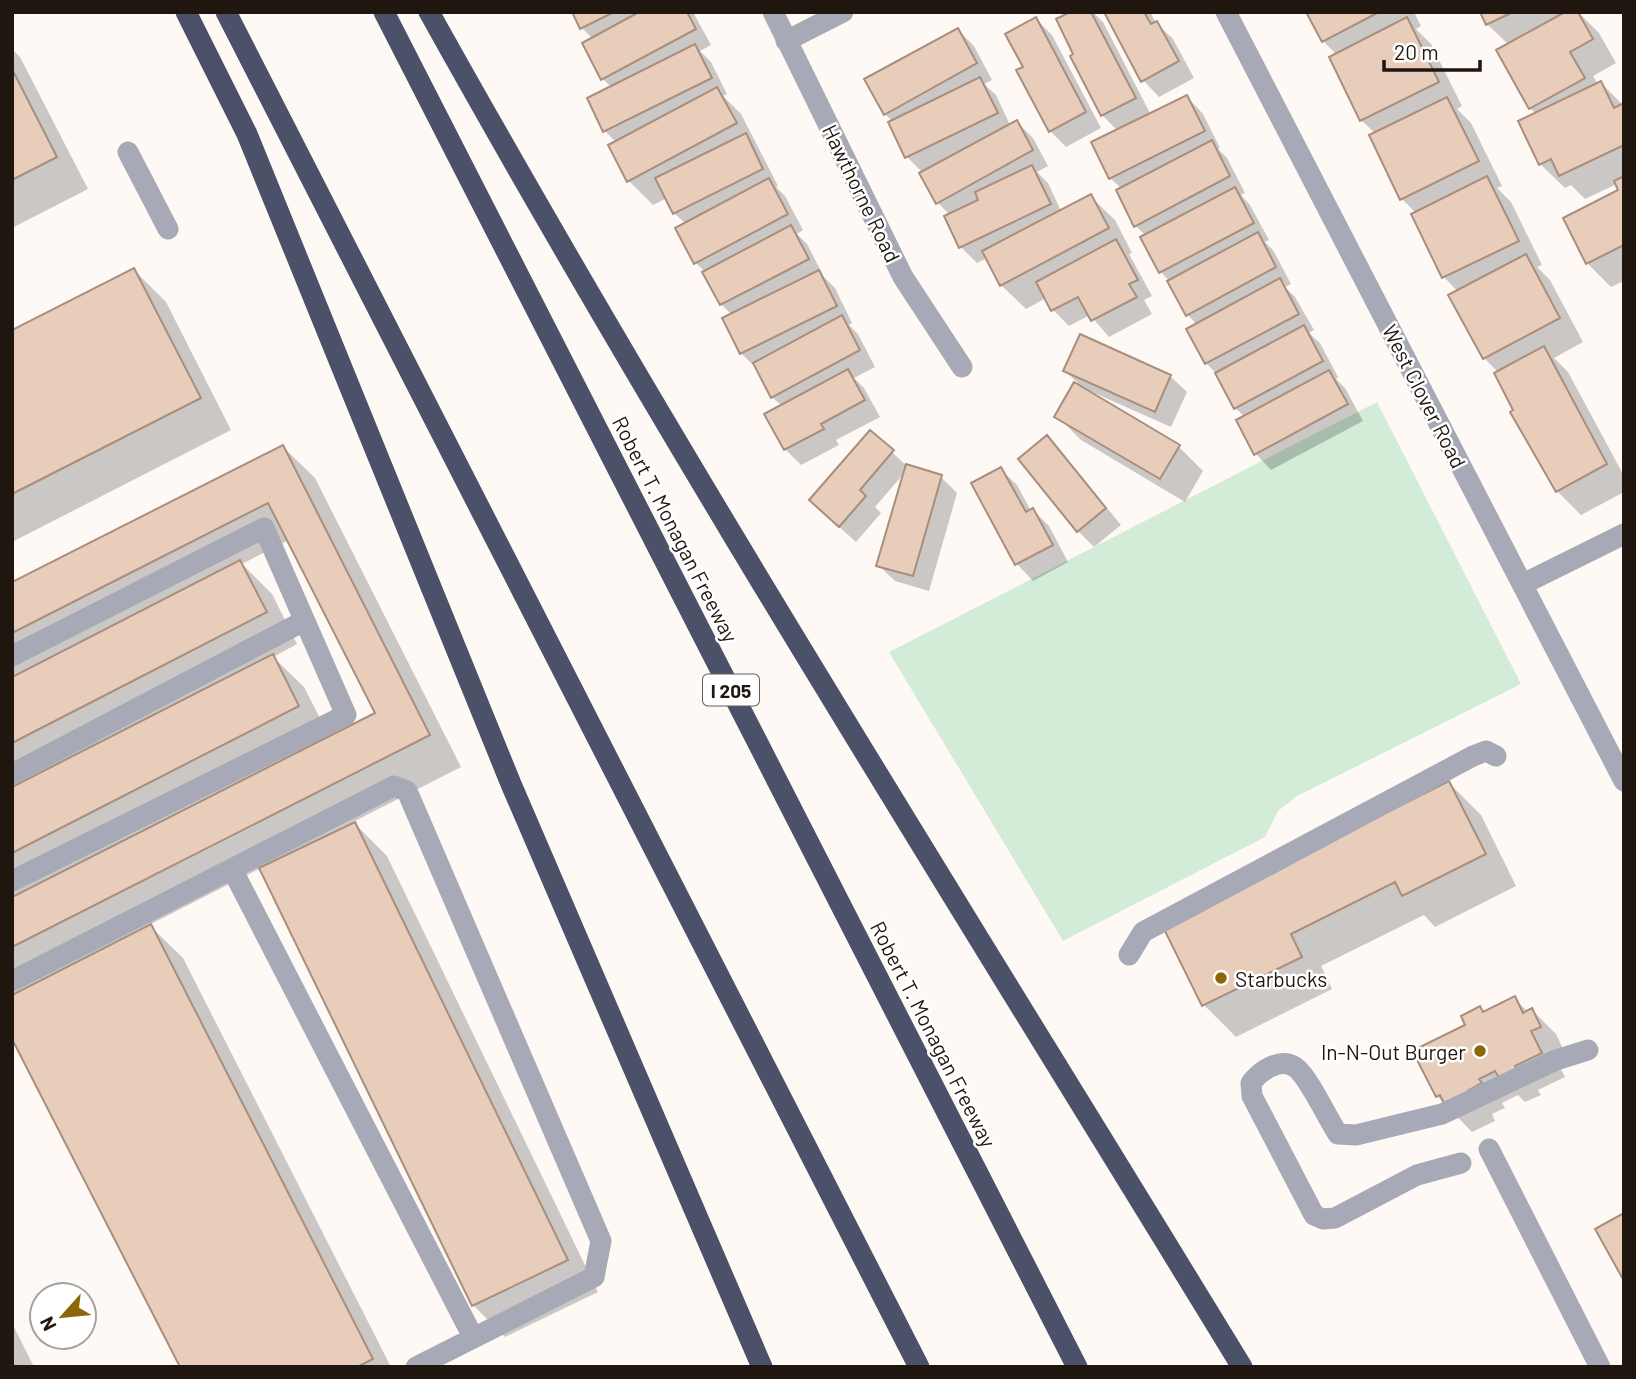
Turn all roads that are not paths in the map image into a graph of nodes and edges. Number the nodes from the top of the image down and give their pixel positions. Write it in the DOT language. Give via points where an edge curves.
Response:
graph roads {
  1 [pos="186,12"];
  2 [pos="226,12"];
  3 [pos="384,12"];
  4 [pos="429,12"];
  5 [pos="773,12"];
  6 [pos="843,12"];
  7 [pos="1226,12"];
  8 [pos="786,41"];
  9 [pos="128,152"];
  10 [pos="168,229"];
  11 [pos="962,368"];
  12 [pos="1624,534"];
  13 [pos="1523,584"];
  14 [pos="304,621"];
  15 [pos="12,656"];
  16 [pos="1496,756"];
  17 [pos="12,774"];
  18 [pos="1624,781"];
  19 [pos="232,869"];
  20 [pos="12,881"];
  21 [pos="1129,955"];
  22 [pos="12,981"];
  23 [pos="1588,1050"];
  24 [pos="1489,1149"];
  25 [pos="1461,1163"];
  26 [pos="473,1338"];
  27 [pos="416,1367"];
  28 [pos="762,1367"];
  29 [pos="919,1367"];
  30 [pos="1077,1367"];
  31 [pos="1242,1367"];
  32 [pos="1600,1367"];
  1 -- 28 [label="highway" via="247,134 511,783"];
  2 -- 29 [label="highway"];
  3 -- 30 [label="highway, Robert T. Monagan Freeway / I 205"];
  4 -- 31 [label="highway" via="707,491"];
  5 -- 8 [label="street, Hawthorne Road"];
  6 -- 8 [label="street"];
  7 -- 13 [label="street, West Clover Road"];
  8 -- 11 [label="street, Hawthorne Road" via="903,277"];
  9 -- 10 [label="street"];
  12 -- 13 [label="street"];
  13 -- 18 [label="street, West Clover Road"];
  14 -- 15 [label="street" via="264,528"];
  14 -- 17 [label="street"];
  14 -- 20 [label="street" via="346,715"];
  16 -- 21 [label="street" via="1486,751 1473,756 1143,932"];
  19 -- 22 [label="street"];
  19 -- 26 [label="street"];
  19 -- 26 [label="street" via="394,786 407,792 601,1241 594,1277"];
  23 -- 25 [label="street" via="1556,1060 1442,1114 1356,1135 1338,1134 1294,1066 1280,1063 1251,1083 1252,1096 1314,1215 1323,1219 1335,1218 1417,1175"];
  24 -- 32 [label="street"];
  26 -- 27 [label="street"];
}
